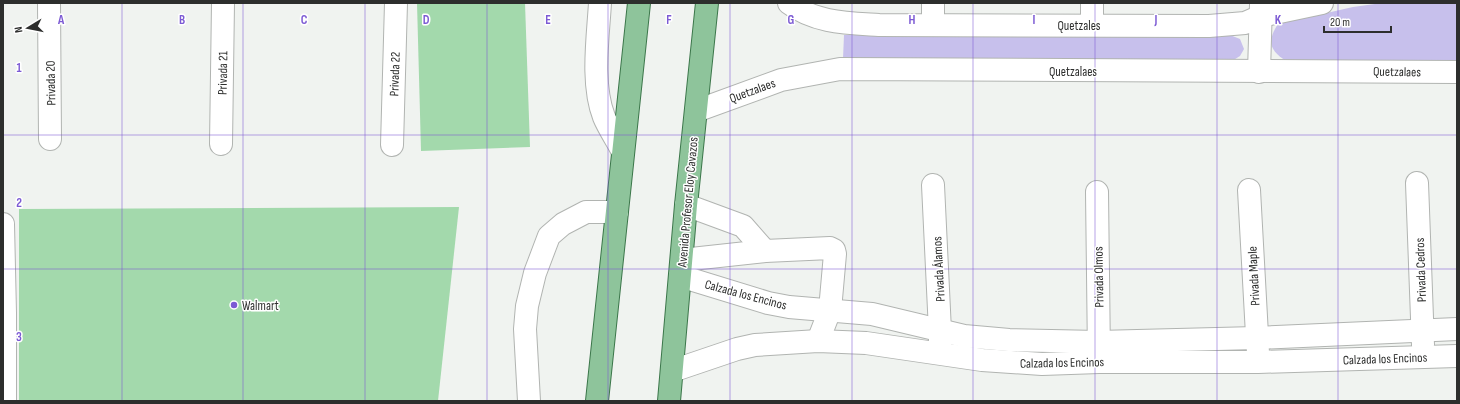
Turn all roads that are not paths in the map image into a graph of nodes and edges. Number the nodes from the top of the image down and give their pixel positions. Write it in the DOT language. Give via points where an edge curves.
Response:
graph roads {
  1 [pos="49,3"];
  2 [pos="223,3"];
  3 [pos="396,3"];
  4 [pos="600,3"];
  5 [pos="639,3"];
  6 [pos="707,3"];
  7 [pos="789,3"];
  8 [pos="933,3"];
  9 [pos="1092,3"];
  10 [pos="1322,3"];
  11 [pos="1261,10"];
  12 [pos="823,11"];
  13 [pos="932,25"];
  14 [pos="1092,25"];
  15 [pos="1259,72"];
  16 [pos="1457,72"];
  17 [pos="696,111"];
  18 [pos="50,139"];
  19 [pos="221,144"];
  20 [pos="392,145"];
  21 [pos="623,152"];
  22 [pos="1417,183"];
  23 [pos="934,185"];
  24 [pos="1249,190"];
  25 [pos="1097,192"];
  26 [pos="686,206"];
  27 [pos="617,212"];
  28 [pos="3,224"];
  29 [pos="765,251"];
  30 [pos="681,268"];
  31 [pos="830,310"];
  32 [pos="1457,329"];
  33 [pos="1422,330"];
  34 [pos="940,331"];
  35 [pos="1256,338"];
  36 [pos="818,341"];
  37 [pos="1099,352"];
  38 [pos="940,354"];
  39 [pos="1457,356"];
  40 [pos="1423,357"];
  41 [pos="1258,362"];
  42 [pos="672,371"];
  43 [pos="5,401"];
  44 [pos="529,401"];
  45 [pos="597,401"];
  46 [pos="669,401"];
  1 -- 18 [label="street, Privada 20"];
  2 -- 19 [label="street, Privada 21"];
  3 -- 20 [label="street, Privada 22"];
  4 -- 21 [label="street" via="596,53 597,79 604,116"];
  5 -- 21 [label="main road"];
  6 -- 17 [label="main road, Avenida Profesor Eloy Cavazos"];
  7 -- 12 [label="street, Quetzales" via="796,9"];
  8 -- 13 [label="street"];
  9 -- 14 [label="street"];
  10 -- 11 [label="street, Quetzales"];
  11 -- 14 [label="street, Quetzales" via="1245,23 1227,25"];
  11 -- 15 [label="street"];
  12 -- 13 [label="street, Quetzales" via="840,23 880,26"];
  13 -- 14 [label="street, Quetzales"];
  15 -- 16 [label="street, Quetzalaes"];
  15 -- 17 [label="street, Quetzalaes" via="834,70 781,80"];
  17 -- 26 [label="main road, Avenida Profesor Eloy Cavazos"];
  21 -- 27 [label="main road"];
  22 -- 33 [label="street, Privada Cedros"];
  23 -- 34 [label="street, Privada Álamos"];
  24 -- 35 [label="street, Privada Maple"];
  25 -- 37 [label="street, Privada Olmos"];
  26 -- 29 [label="street" via="743,226"];
  26 -- 30 [label="main road, Avenida Profesor Eloy Cavazos"];
  27 -- 44 [label="street" via="586,212 563,224 549,236 527,306 525,329"];
  27 -- 45 [label="main road"];
  28 -- 43 [label="street"];
  29 -- 30 [label="street"];
  29 -- 31 [label="street" via="830,248 834,250"];
  30 -- 31 [label="street, Calzada los Encinos" via="768,303"];
  30 -- 42 [label="main road, Avenida Profesor Eloy Cavazos"];
  31 -- 34 [label="street, Calzada los Encinos" via="872,314"];
  31 -- 36 [label="street"];
  32 -- 33 [label="street, Calzada los Encinos"];
  33 -- 35 [label="street, Calzada los Encinos"];
  33 -- 40 [label="street, Privada Cedros"];
  34 -- 37 [label="street, Calzada los Encinos"];
  34 -- 38 [label="street, Privada Álamos"];
  35 -- 37 [label="street, Calzada los Encinos"];
  35 -- 41 [label="street, Privada Maple"];
  36 -- 38 [label="street, Calzada los Encinos" via="866,343"];
  36 -- 42 [label="street, Calzada los Encinos" via="755,345"];
  37 -- 38 [label="street, Calzada los Encinos" via="1042,364"];
  37 -- 41 [label="street, Calzada los Encinos"];
  39 -- 40 [label="street, Calzada los Encinos"];
  40 -- 41 [label="street, Calzada los Encinos"];
  42 -- 46 [label="main road, Avenida Profesor Eloy Cavazos"];
}
